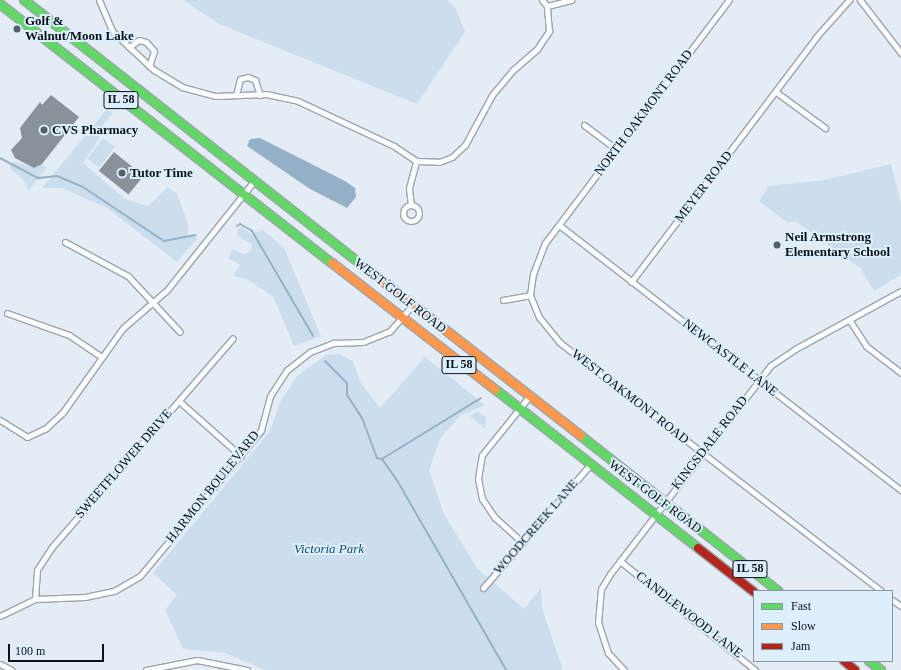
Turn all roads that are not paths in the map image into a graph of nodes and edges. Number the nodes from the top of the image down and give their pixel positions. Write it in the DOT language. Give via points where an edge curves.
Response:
graph roads {
  1 [pos="24,0"];
  2 [pos="99,0"];
  3 [pos="542,0"];
  4 [pos="571,0"];
  5 [pos="729,0"];
  6 [pos="849,0"];
  7 [pos="860,0"];
  8 [pos="0,4"];
  9 [pos="547,6"];
  10 [pos="129,47"];
  11 [pos="901,53"];
  12 [pos="149,66"];
  13 [pos="776,92"];
  14 [pos="260,94"];
  15 [pos="236,95"];
  16 [pos="584,125"];
  17 [pos="825,128"];
  18 [pos="616,149"];
  19 [pos="416,161"];
  20 [pos="254,181"];
  21 [pos="242,196"];
  22 [pos="411,205"];
  23 [pos="559,225"];
  24 [pos="65,242"];
  25 [pos="632,282"];
  26 [pos="901,291"];
  27 [pos="530,295"];
  28 [pos="503,300"];
  29 [pos="153,303"];
  30 [pos="413,305"];
  31 [pos="7,313"];
  32 [pos="400,320"];
  33 [pos="850,321"];
  34 [pos="180,332"];
  35 [pos="233,338"];
  36 [pos="100,356"];
  37 [pos="901,373"];
  38 [pos="759,380"];
  39 [pos="528,398"];
  40 [pos="178,402"];
  41 [pos="518,411"];
  42 [pos="0,420"];
  43 [pos="702,452"];
  44 [pos="241,456"];
  45 [pos="589,466"];
  46 [pos="901,490"];
  47 [pos="664,504"];
  48 [pos="655,515"];
  49 [pos="522,542"];
  50 [pos="620,562"];
  51 [pos="484,588"];
  52 [pos="777,590"];
  53 [pos="880,590"];
  54 [pos="753,591"];
  55 [pos="35,599"];
  56 [pos="0,616"];
  57 [pos="845,662"];
  58 [pos="870,662"];
  59 [pos="0,664"];
  60 [pos="12,670"];
  61 [pos="146,670"];
  62 [pos="247,670"];
  63 [pos="624,670"];
  64 [pos="755,670"];
  65 [pos="855,670"];
  66 [pos="881,670"];
  1 -- 20 [label="main road, WEST GOLF ROAD / IL 58"];
  2 -- 10 [label="street" via="112,32"];
  3 -- 9 [label="street"];
  4 -- 9 [label="street"];
  5 -- 18 [label="street, NORTH OAKMONT ROAD"];
  6 -- 13 [label="street, MEYER ROAD"];
  7 -- 11 [label="street"];
  8 -- 21 [label="main road, WEST GOLF ROAD / IL 58"];
  9 -- 19 [label="street" via="549,31 537,50 513,70 492,95 465,145 452,157 439,162"];
  10 -- 12 [label="street"];
  10 -- 12 [label="street" via="139,40 146,42 154,51"];
  12 -- 15 [label="street" via="182,87 216,96"];
  13 -- 17 [label="street"];
  13 -- 25 [label="street, MEYER ROAD"];
  14 -- 15 [label="street"];
  14 -- 15 [label="street" via="255,80 248,76 240,79"];
  14 -- 19 [label="street" via="298,101 394,146"];
  16 -- 18 [label="street"];
  18 -- 23 [label="street, NORTH OAKMONT ROAD"];
  19 -- 22 [label="street" via="409,188"];
  20 -- 21 [label="street"];
  20 -- 30 [label="main road, WEST GOLF ROAD / IL 58"];
  21 -- 29 [label="street"];
  21 -- 32 [label="main road, WEST GOLF ROAD / IL 58"];
  23 -- 25 [label="street, NEWCASTLE LANE"];
  23 -- 27 [label="street, NORTH OAKMONT ROAD" via="540,254"];
  24 -- 29 [label="street" via="128,276"];
  25 -- 38 [label="street, NEWCASTLE LANE"];
  26 -- 33 [label="street, KINGSDALE ROAD"];
  27 -- 28 [label="street"];
  27 -- 43 [label="street, WEST OAKMONT ROAD" via="539,317 559,342"];
  29 -- 34 [label="street"];
  29 -- 36 [label="street" via="123,328"];
  30 -- 32 [label="street, HARMON BOULEVARD"];
  30 -- 39 [label="main road, WEST GOLF ROAD / IL 58"];
  31 -- 36 [label="street" via="69,335"];
  32 -- 41 [label="main road, WEST GOLF ROAD / IL 58"];
  32 -- 44 [label="street, HARMON BOULEVARD" via="390,331 363,342 334,343 310,352 287,370 270,396 261,430"];
  33 -- 37 [label="street" via="866,346"];
  33 -- 38 [label="street, KINGSDALE ROAD" via="782,357"];
  35 -- 40 [label="street, SWEETFLOWER DRIVE"];
  36 -- 42 [label="street" via="63,412 46,428 27,437"];
  38 -- 43 [label="street, KINGSDALE ROAD"];
  38 -- 46 [label="street, NEWCASTLE LANE"];
  39 -- 41 [label="street"];
  39 -- 47 [label="main road, WEST GOLF ROAD / IL 58"];
  40 -- 44 [label="street"];
  40 -- 55 [label="street, SWEETFLOWER DRIVE" via="52,547 37,570"];
  41 -- 45 [label="main road, WEST GOLF ROAD / IL 58"];
  41 -- 49 [label="street" via="482,454 478,479 482,499 495,518"];
  43 -- 47 [label="street, KINGSDALE ROAD"];
  43 -- 53 [label="street, WEST OAKMONT ROAD"];
  44 -- 55 [label="street, HARMON BOULEVARD" via="140,576 114,591 85,598"];
  45 -- 48 [label="main road, WEST GOLF ROAD / IL 58"];
  45 -- 49 [label="street, WOODCREEK LANE"];
  47 -- 48 [label="street, KINGSDALE ROAD"];
  47 -- 52 [label="main road, WEST GOLF ROAD / IL 58"];
  48 -- 50 [label="street, KINGSDALE ROAD"];
  48 -- 54 [label="main road, WEST GOLF ROAD / IL 58"];
  49 -- 51 [label="street, WOODCREEK LANE"];
  50 -- 63 [label="street, KINGSDALE ROAD" via="601,589 598,624 608,653"];
  50 -- 64 [label="street, CANDLEWOOD LANE"];
  55 -- 56 [label="street, HARMON BOULEVARD"];
  57 -- 65 [label="main road"];
  58 -- 66 [label="main road"];
  59 -- 60 [label="street"];
  61 -- 62 [label="street" via="197,660"];
}
